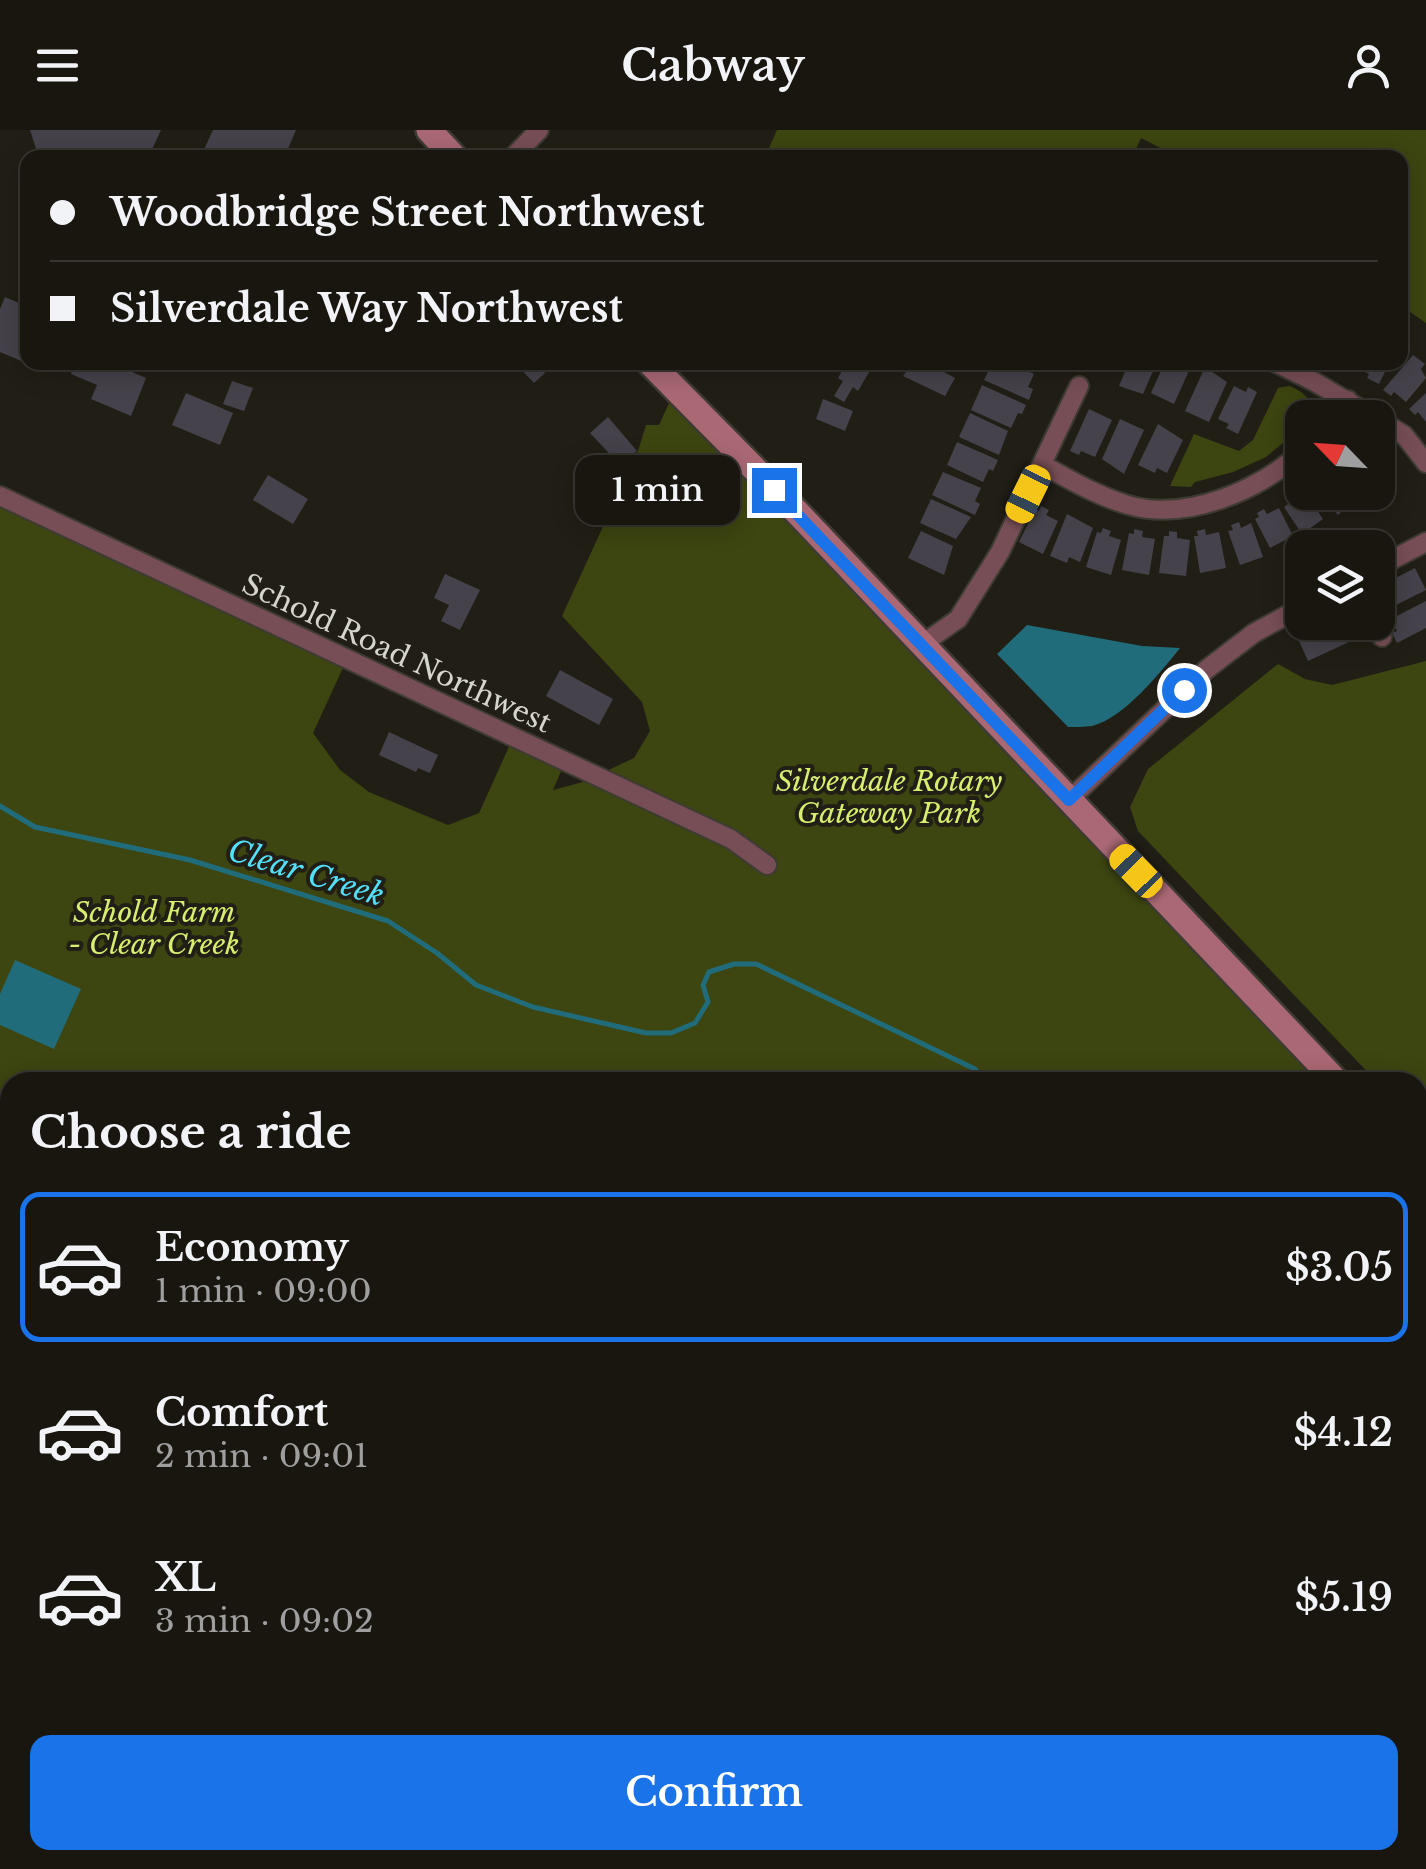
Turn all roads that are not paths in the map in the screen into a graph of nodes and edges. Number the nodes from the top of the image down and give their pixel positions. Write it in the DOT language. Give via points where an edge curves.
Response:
graph roads {
  1 [pos="428,130"];
  2 [pos="539,130"];
  3 [pos="447,150"];
  4 [pos="520,150"];
  5 [pos="658,370"];
  6 [pos="1290,370"];
  7 [pos="1079,386"];
  8 [pos="1348,400"];
  9 [pos="1395,429"];
  10 [pos="1426,463"];
  11 [pos="1042,465"];
  12 [pos="1285,466"];
  13 [pos="0,496"];
  14 [pos="1426,542"];
  15 [pos="1395,558"];
  16 [pos="1285,616"];
  17 [pos="921,646"];
  18 [pos="1069,800"];
  19 [pos="767,865"];
  20 [pos="1327,1072"];
  1 -- 3 [label="main road"];
  2 -- 4 [label="street"];
  5 -- 17 [label="main road"];
  6 -- 8 [label="street"];
  7 -- 11 [label="street"];
  9 -- 10 [label="street"];
  11 -- 12 [label="street" via="1132,506 1178,508 1232,496"];
  11 -- 17 [label="street" via="958,619"];
  13 -- 19 [label="street, Schold Road Northwest" via="731,839"];
  14 -- 15 [label="street"];
  16 -- 18 [label="street" via="1207,669"];
  17 -- 18 [label="main road"];
  18 -- 20 [label="main road"];
}
